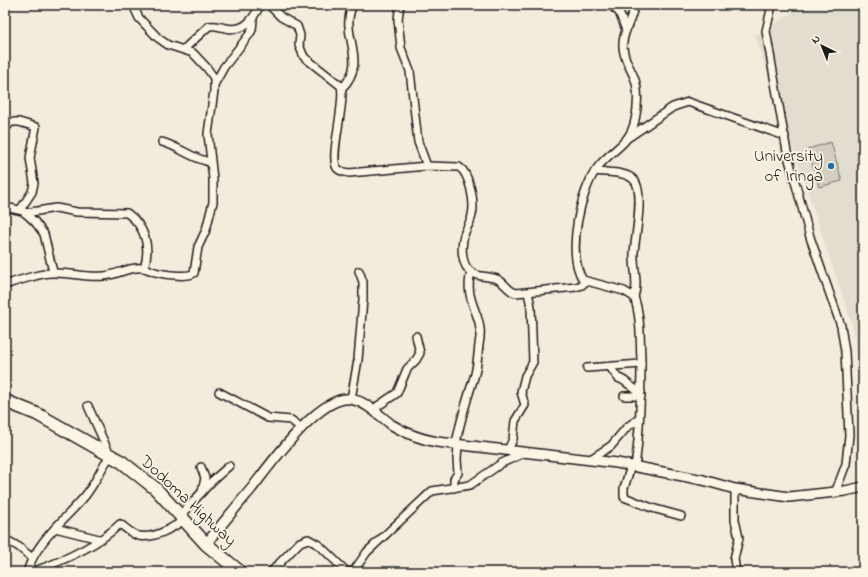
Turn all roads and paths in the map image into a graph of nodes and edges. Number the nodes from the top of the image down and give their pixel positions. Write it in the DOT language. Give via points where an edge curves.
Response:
graph roads {
  1 [pos="133,5"];
  2 [pos="260,5"];
  3 [pos="269,5"];
  4 [pos="353,5"];
  5 [pos="400,5"];
  6 [pos="610,5"];
  7 [pos="634,5"];
  8 [pos="772,5"];
  9 [pos="253,20"];
  10 [pos="626,30"];
  11 [pos="184,49"];
  12 [pos="215,83"];
  13 [pos="342,88"];
  14 [pos="5,130"];
  15 [pos="785,136"];
  16 [pos="629,137"];
  17 [pos="162,142"];
  18 [pos="210,162"];
  19 [pos="427,166"];
  20 [pos="595,171"];
  21 [pos="5,207"];
  22 [pos="23,212"];
  23 [pos="144,268"];
  24 [pos="359,271"];
  25 [pos="53,272"];
  26 [pos="471,272"];
  27 [pos="585,282"];
  28 [pos="5,284"];
  29 [pos="528,292"];
  30 [pos="634,296"];
  31 [pos="416,336"];
  32 [pos="641,364"];
  33 [pos="610,367"];
  34 [pos="587,368"];
  35 [pos="218,392"];
  36 [pos="641,394"];
  37 [pos="624,396"];
  38 [pos="351,399"];
  39 [pos="5,401"];
  40 [pos="88,406"];
  41 [pos="372,410"];
  42 [pos="639,419"];
  43 [pos="301,428"];
  44 [pos="457,445"];
  45 [pos="508,450"];
  46 [pos="524,453"];
  47 [pos="110,454"];
  48 [pos="589,460"];
  49 [pos="229,466"];
  50 [pos="633,466"];
  51 [pos="201,467"];
  52 [pos="863,487"];
  53 [pos="454,488"];
  54 [pos="735,489"];
  55 [pos="835,492"];
  56 [pos="202,493"];
  57 [pos="681,516"];
  58 [pos="181,519"];
  59 [pos="55,528"];
  60 [pos="5,539"];
  61 [pos="99,539"];
  62 [pos="206,544"];
  63 [pos="32,558"];
  64 [pos="27,572"];
  65 [pos="32,572"];
  66 [pos="240,572"];
  67 [pos="271,572"];
  68 [pos="347,572"];
  69 [pos="353,572"];
  70 [pos="736,572"];
  1 -- 11 [label="street" via="141,20 162,42"];
  2 -- 9 [label="street"];
  3 -- 13 [label="street" via="281,17 297,26 300,35 299,45 304,57"];
  4 -- 13 [label="street" via="348,21 354,66"];
  5 -- 19 [label="street" via="398,19 401,48 410,71 418,142"];
  6 -- 10 [label="street" via="619,12"];
  7 -- 10 [label="street"];
  8 -- 15 [label="street" via="766,31"];
  9 -- 11 [label="street" via="236,28 207,28"];
  9 -- 12 [label="street" via="252,30"];
  10 -- 16 [label="street" via="623,39 624,56 637,89 636,118"];
  11 -- 12 [label="street" via="201,60"];
  12 -- 18 [label="street" via="208,134"];
  13 -- 19 [label="street" via="335,158 337,168 349,173"];
  14 -- 22 [label="street" via="11,122 36,127 30,158 34,183"];
  15 -- 16 [label="street" via="688,102 673,106"];
  15 -- 55 [label="street" via="810,236 841,326 845,346 849,435 846,464"];
  16 -- 20 [label="street"];
  17 -- 18 [label="street" via="173,145 190,157"];
  18 -- 23 [label="street" via="213,202 206,230 198,247 194,273 168,274"];
  19 -- 26 [label="street" via="455,165 462,168 467,175 473,209 464,234 462,252 465,265"];
  20 -- 27 [label="street" via="578,216 576,254 578,270"];
  20 -- 30 [label="street" via="631,177 637,184"];
  21 -- 22 [label="street"];
  22 -- 23 [label="street" via="60,208 77,212 127,213 144,232 147,250"];
  22 -- 25 [label="street" via="44,234"];
  23 -- 25 [label="street" via="135,268 115,275 86,277"];
  24 -- 38 [label="street" via="363,282 363,299 358,360"];
  25 -- 28 [label="street"];
  26 -- 29 [label="street" via="498,280 513,292"];
  26 -- 44 [label="street" via="469,291 480,328 480,337 475,374 459,426"];
  27 -- 29 [label="street" via="576,287"];
  27 -- 30 [label="street" via="624,291"];
  29 -- 45 [label="street" via="532,312 533,362 525,376 521,392 525,405 515,421 513,439"];
  30 -- 32 [label="street" via="639,324"];
  31 -- 41 [label="street" via="420,353 407,369 397,393"];
  32 -- 33 [label="street"];
  32 -- 36 [label="street"];
  33 -- 34 [label="street"];
  33 -- 36 [label="street" via="616,377 624,379"];
  35 -- 43 [label="street" via="268,418 291,420"];
  36 -- 37 [label="street"];
  36 -- 42 [label="street"];
  38 -- 41 [label="street"];
  38 -- 43 [label="street" via="333,403"];
  39 -- 47 [label="highway, Dodoma Highway" via="37,414"];
  40 -- 47 [label="street"];
  41 -- 44 [label="street" via="414,437"];
  42 -- 48 [label="street" via="627,427 611,446"];
  42 -- 50 [label="street" via="640,434"];
  43 -- 62 [label="street"];
  44 -- 45 [label="street"];
  44 -- 53 [label="street" via="456,459 459,471 454,479"];
  45 -- 46 [label="street"];
  46 -- 48 [label="street"];
  46 -- 53 [label="street" via="489,471 474,483"];
  47 -- 58 [label="highway, Dodoma Highway" via="142,476"];
  47 -- 59 [label="street" via="86,495"];
  48 -- 50 [label="street"];
  49 -- 56 [label="street"];
  50 -- 54 [label="street"];
  50 -- 57 [label="street" via="624,488 624,497"];
  51 -- 56 [label="street" via="205,478"];
  52 -- 55 [label="street"];
  53 -- 69 [label="street" via="432,490 367,552"];
  54 -- 55 [label="street" via="789,497"];
  54 -- 70 [label="street" via="735,520 739,538 734,559"];
  56 -- 58 [label="street"];
  58 -- 61 [label="street" via="168,530 148,536 138,536 120,524"];
  58 -- 62 [label="highway, Dodoma Highway"];
  59 -- 61 [label="street"];
  59 -- 63 [label="street"];
  60 -- 63 [label="street" via="20,547"];
  61 -- 65 [label="street" via="66,558"];
  62 -- 66 [label="highway, Dodoma Highway"];
  63 -- 64 [label="street"];
  67 -- 68 [label="street" via="300,542 308,539 319,545"];
}
